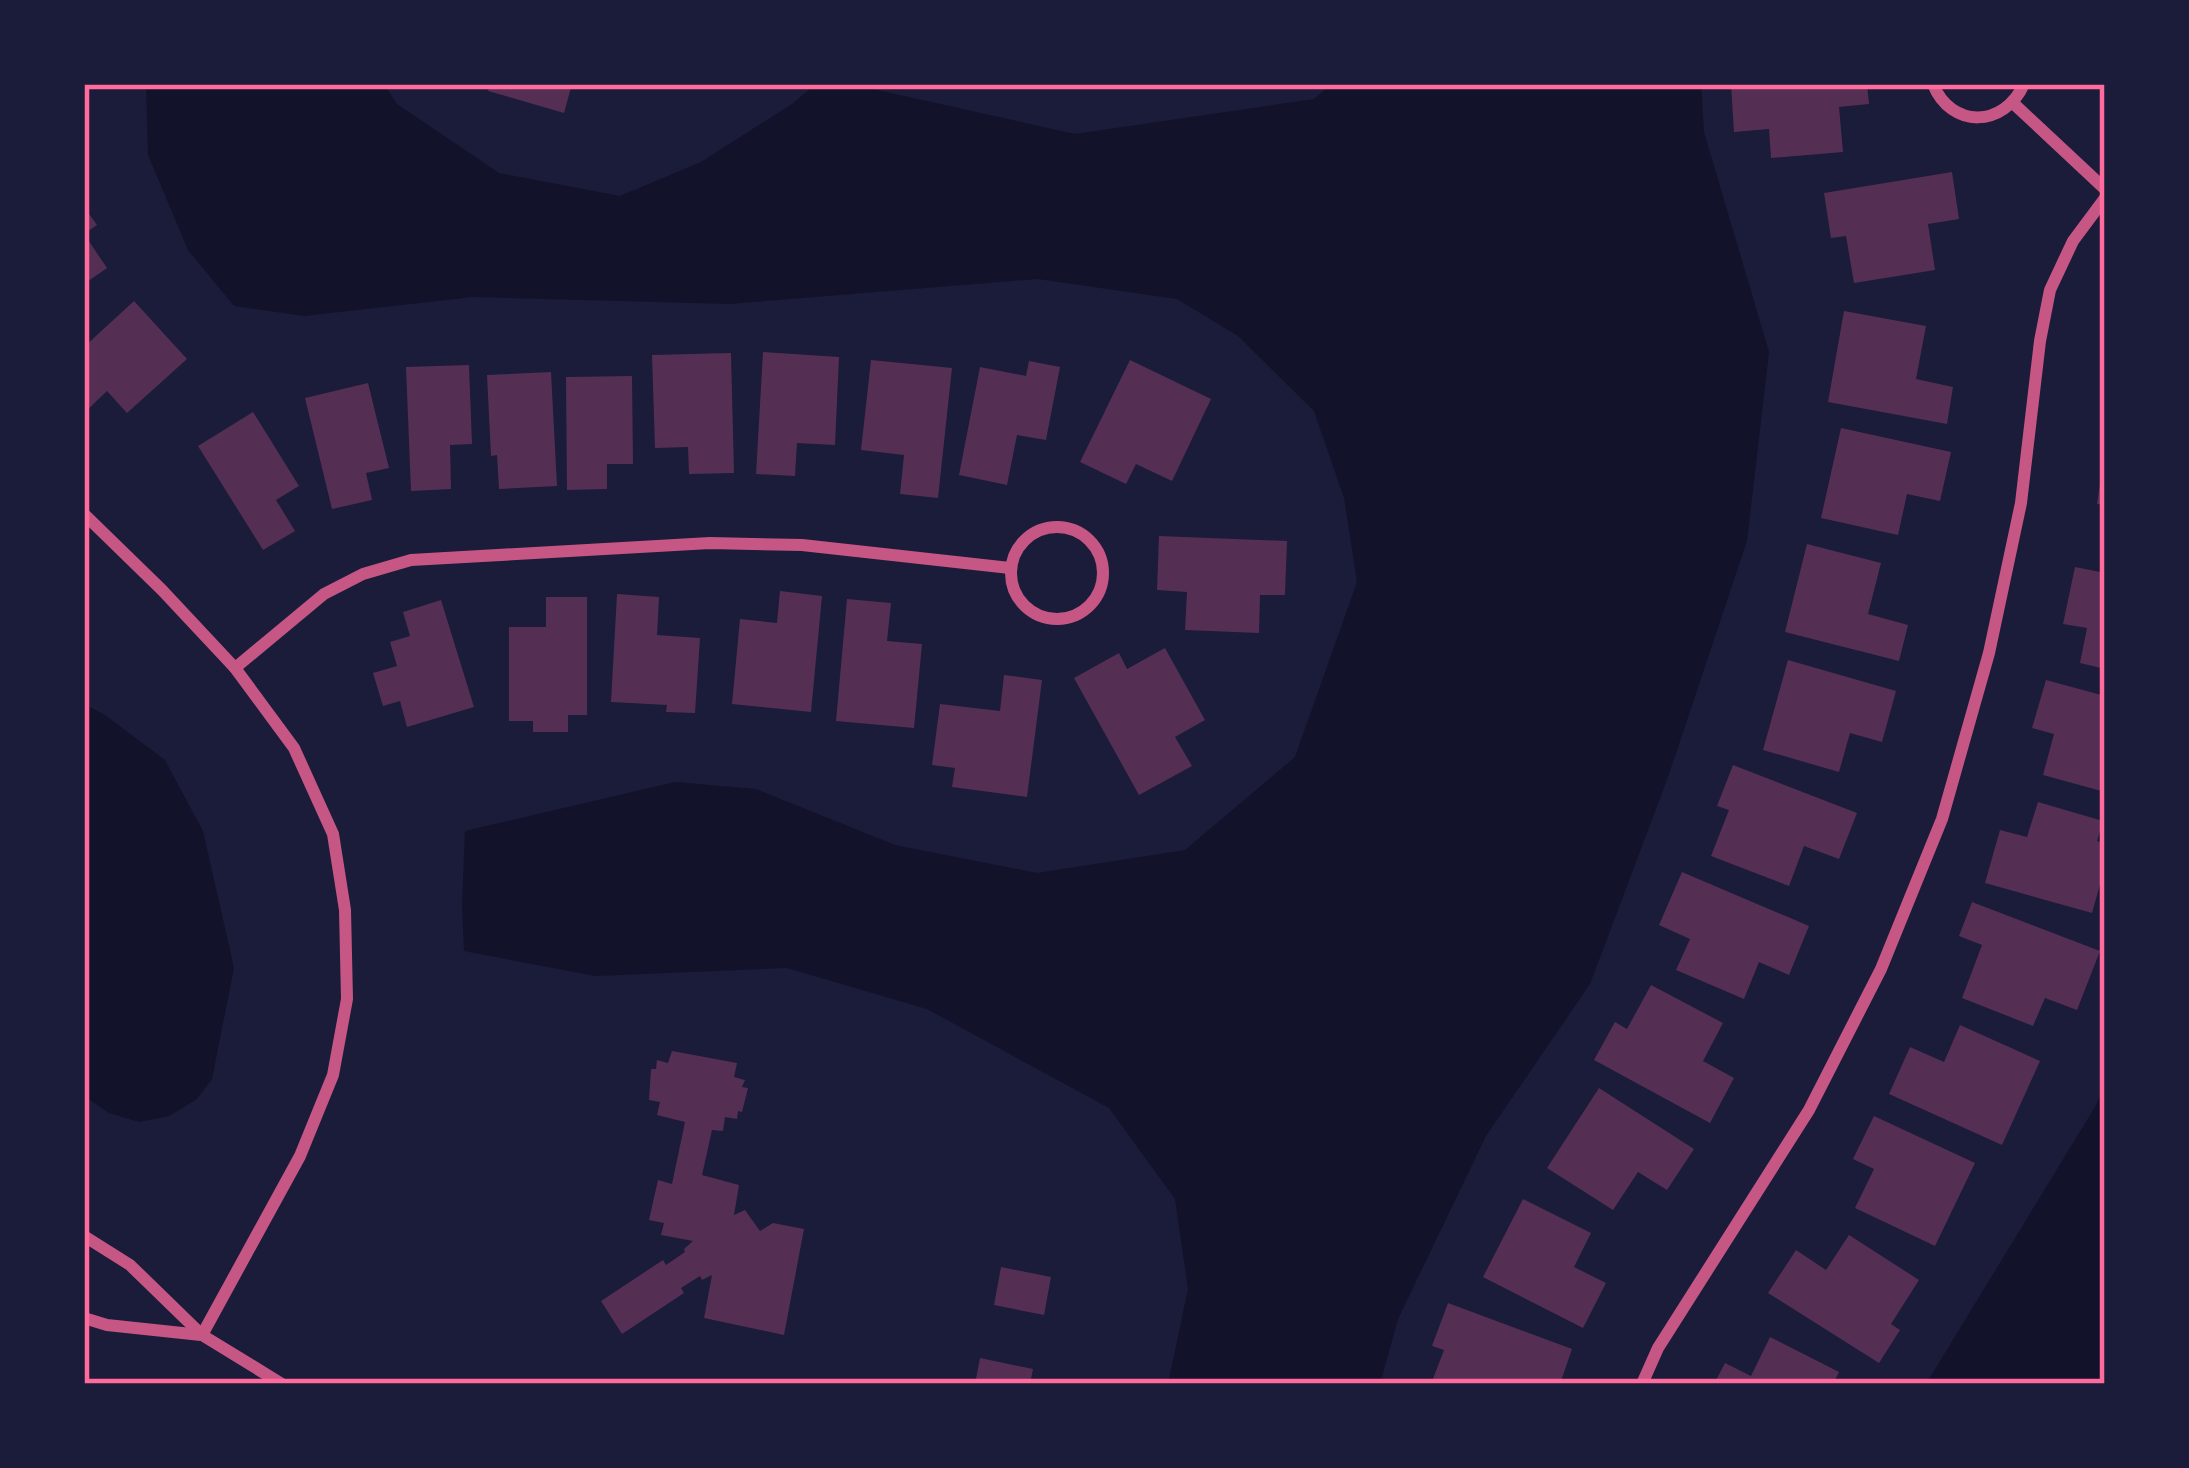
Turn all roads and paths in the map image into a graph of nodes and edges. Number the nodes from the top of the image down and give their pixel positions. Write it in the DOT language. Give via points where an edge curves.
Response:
graph roads {
  1 [pos="1933,84"];
  2 [pos="2024,84"];
  3 [pos="2013,103"];
  4 [pos="2105,189"];
  5 [pos="2105,198"];
  6 [pos="84,514"];
  7 [pos="1010,568"];
  8 [pos="235,668"];
  9 [pos="84,1236"];
  10 [pos="84,1320"];
  11 [pos="202,1335"];
  12 [pos="282,1384"];
  13 [pos="1642,1384"];
  1 -- 3 [label="street" via="1944,104 1971,117"];
  2 -- 3 [label="street"];
  3 -- 4 [label="street"];
  5 -- 13 [label="street" via="2050,290 2021,503 1942,819 1881,969 1809,1110"];
  6 -- 8 [label="street"];
  7 -- 7 [label="street" via="1035,532 1065,527 1100,554 1102,585 1085,610 1056,620 1017,598"];
  7 -- 8 [label="street" via="710,543 411,560 324,594"];
  8 -- 11 [label="street" via="294,748 333,834 347,1000 333,1075 300,1156"];
  9 -- 11 [label="street" via="130,1265"];
  10 -- 11 [label="street"];
  11 -- 12 [label="street"];
}
